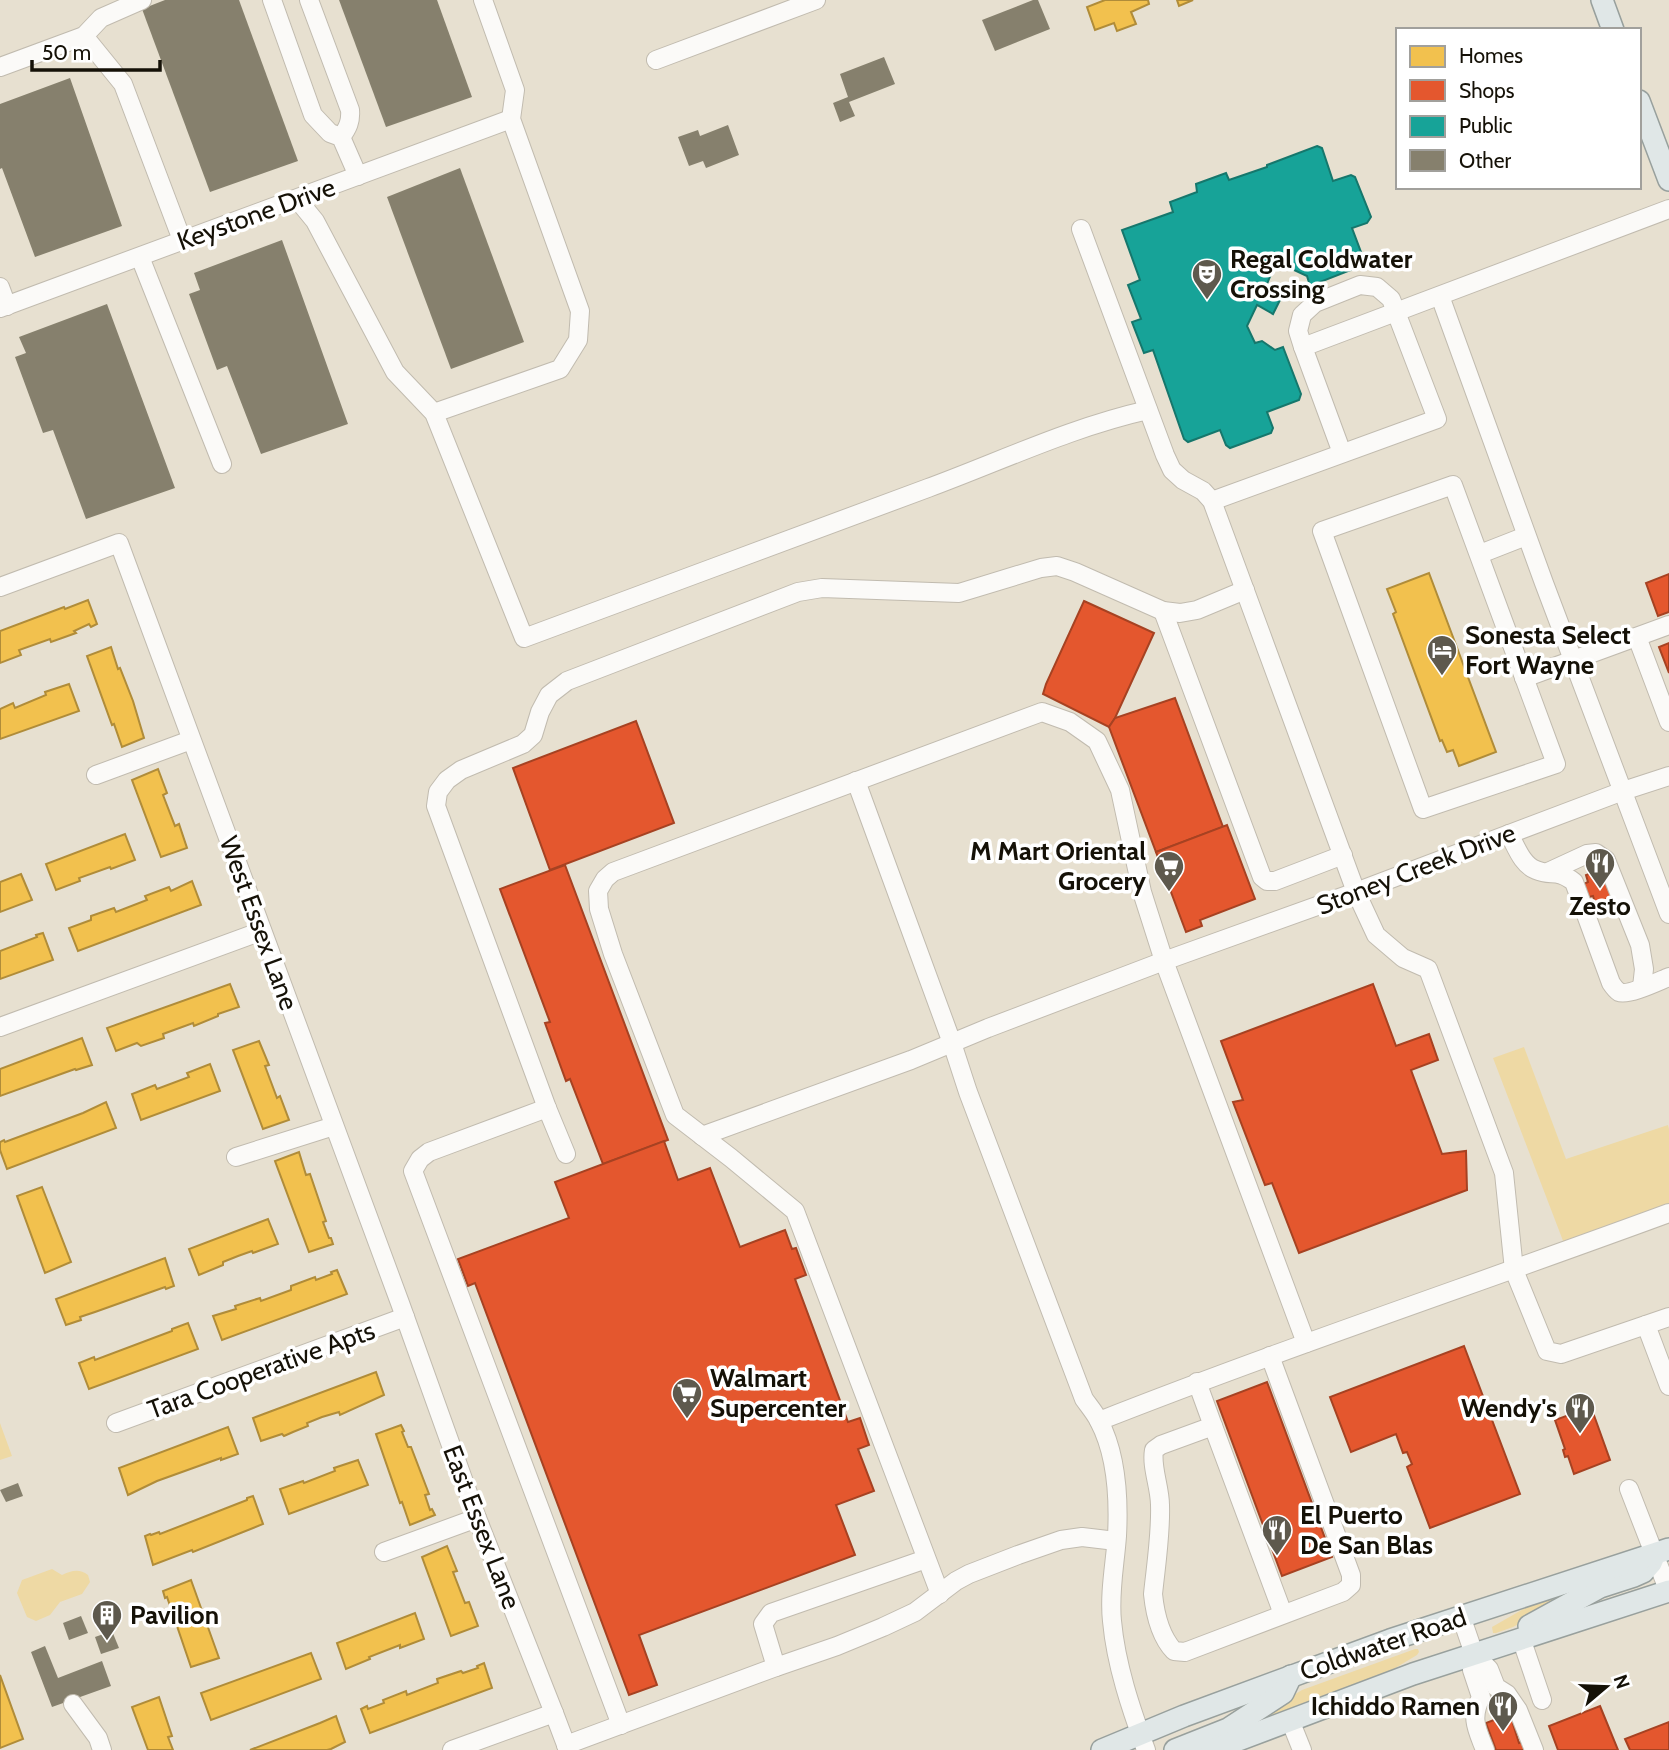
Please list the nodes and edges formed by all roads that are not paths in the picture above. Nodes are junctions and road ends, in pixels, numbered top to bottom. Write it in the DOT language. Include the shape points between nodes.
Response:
graph roads {
  1 [pos="142,0"];
  2 [pos="272,0"];
  3 [pos="309,0"];
  4 [pos="483,0"];
  5 [pos="816,0"];
  6 [pos="1602,0"];
  7 [pos="1612,28"];
  8 [pos="84,36"];
  9 [pos="656,60"];
  10 [pos="0,67"];
  11 [pos="1641,106"];
  12 [pos="512,120"];
  13 [pos="341,137"];
  14 [pos="358,176"];
  15 [pos="1669,180"];
  16 [pos="297,199"];
  17 [pos="1669,209"];
  18 [pos="1081,229"];
  19 [pos="183,240"];
  20 [pos="140,257"];
  21 [pos="0,287"];
  22 [pos="1440,296"];
  23 [pos="3,307"];
  24 [pos="1397,312"];
  25 [pos="1303,347"];
  26 [pos="1149,410"];
  27 [pos="433,413"];
  28 [pos="1342,453"];
  29 [pos="222,464"];
  30 [pos="1212,501"];
  31 [pos="1526,536"];
  32 [pos="1479,554"];
  33 [pos="0,587"];
  34 [pos="1245,590"];
  35 [pos="1163,611"];
  36 [pos="1669,625"];
  37 [pos="1637,637"];
  38 [pos="1573,661"];
  39 [pos="1524,678"];
  40 [pos="1669,722"];
  41 [pos="191,740"];
  42 [pos="96,775"];
  43 [pos="1669,776"];
  44 [pos="856,781"];
  45 [pos="1623,791"];
  46 [pos="1509,834"];
  47 [pos="1343,855"];
  48 [pos="1548,872"];
  49 [pos="1356,892"];
  50 [pos="1669,914"];
  51 [pos="262,931"];
  52 [pos="1164,961"];
  53 [pos="1669,977"];
  54 [pos="1642,987"];
  55 [pos="0,1027"];
  56 [pos="952,1043"];
  57 [pos="547,1108"];
  58 [pos="334,1126"];
  59 [pos="702,1136"];
  60 [pos="566,1154"];
  61 [pos="236,1157"];
  62 [pos="1669,1213"];
  63 [pos="1514,1270"];
  64 [pos="402,1310"];
  65 [pos="1669,1317"];
  66 [pos="1646,1325"];
  67 [pos="1306,1343"];
  68 [pos="1270,1356"];
  69 [pos="1197,1382"];
  70 [pos="1669,1386"];
  71 [pos="1099,1421"];
  72 [pos="116,1423"];
  73 [pos="1213,1426"];
  74 [pos="1629,1489"];
  75 [pos="477,1518"];
  76 [pos="1116,1541"];
  77 [pos="384,1552"];
  78 [pos="1662,1552"];
  79 [pos="926,1559"];
  80 [pos="1669,1591"];
  81 [pos="940,1594"];
  82 [pos="1283,1614"];
  83 [pos="1461,1616"];
  84 [pos="1521,1638"];
  85 [pos="1474,1654"];
  86 [pos="776,1667"];
  87 [pos="1290,1676"];
  88 [pos="1542,1700"];
  89 [pos="73,1704"];
  90 [pos="554,1713"];
  91 [pos="1290,1720"];
  92 [pos="621,1724"];
  93 [pos="100,1744"];
  94 [pos="1139,1745"];
  95 [pos="567,1748"];
  96 [pos="453,1750"];
  97 [pos="1102,1750"];
  98 [pos="1175,1750"];
  99 [pos="1212,1750"];
  100 [pos="1302,1750"];
  101 [pos="1485,1750"];
  102 [pos="1534,1750"];
  1 -- 8 [label="street" via="101,18"];
  2 -- 13 [label="street" via="313,115 330,133"];
  3 -- 13 [label="street" via="350,110 348,129"];
  4 -- 12 [label="street" via="515,90"];
  5 -- 9 [label="street"];
  6 -- 7 [label="main road"];
  8 -- 10 [label="street"];
  8 -- 19 [label="street" via="123,84"];
  11 -- 15 [label="main road"];
  12 -- 14 [label="street, Keystone Drive"];
  12 -- 27 [label="street" via="580,311 578,340 560,369"];
  13 -- 14 [label="street"];
  14 -- 16 [label="street, Keystone Drive"];
  16 -- 19 [label="street, Keystone Drive"];
  16 -- 27 [label="street" via="315,221 395,372"];
  17 -- 22 [label="street"];
  18 -- 26 [label="street"];
  19 -- 20 [label="street, Keystone Drive"];
  20 -- 23 [label="street, Keystone Drive"];
  20 -- 29 [label="street"];
  21 -- 23 [label="street"];
  22 -- 24 [label="street"];
  22 -- 31 [label="street"];
  24 -- 25 [label="street"];
  24 -- 25 [label="street" via="1377,287 1360,285 1315,303 1302,314 1298,331"];
  24 -- 28 [label="street" via="1437,419"];
  25 -- 28 [label="street"];
  26 -- 27 [label="street" via="1063,434 524,638"];
  26 -- 30 [label="street" via="1172,470"];
  28 -- 30 [label="street"];
  30 -- 34 [label="street"];
  31 -- 32 [label="street"];
  31 -- 38 [label="street"];
  32 -- 39 [label="street"];
  32 -- 39 [label="street" via="1453,485 1322,531 1423,809 1556,764"];
  33 -- 41 [label="street, West Essex Lane" via="119,543"];
  34 -- 35 [label="street" via="1197,610"];
  34 -- 47 [label="street"];
  35 -- 47 [label="street" via="1262,877 1275,881"];
  35 -- 57 [label="street" via="1057,566 959,593 822,587 798,592 567,681 549,695 533,735 447,780 438,792 436,806"];
  36 -- 37 [label="street"];
  37 -- 38 [label="street"];
  37 -- 40 [label="street"];
  38 -- 39 [label="street"];
  38 -- 45 [label="street"];
  41 -- 42 [label="street"];
  41 -- 51 [label="street, West Essex Lane"];
  43 -- 45 [label="street, Stoney Creek Drive"];
  44 -- 52 [label="street" via="1042,712 1070,722 1097,741 1120,790 1142,892"];
  44 -- 56 [label="street"];
  44 -- 59 [label="street" via="613,872 598,891 598,909 613,954 675,1115"];
  45 -- 46 [label="street, Stoney Creek Drive"];
  45 -- 50 [label="street"];
  46 -- 48 [label="street" via="1524,862"];
  46 -- 49 [label="street, Stoney Creek Drive"];
  47 -- 49 [label="street"];
  48 -- 54 [label="street" via="1574,882 1617,991"];
  48 -- 54 [label="street" via="1587,854 1596,853 1606,860 1640,946"];
  49 -- 52 [label="street, Stoney Creek Drive"];
  49 -- 63 [label="street" via="1376,935 1403,958 1428,970 1504,1173"];
  51 -- 55 [label="street"];
  51 -- 58 [label="street, West Essex Lane"];
  52 -- 56 [label="street, Stoney Creek Drive"];
  52 -- 67 [label="street"];
  53 -- 54 [label="street"];
  56 -- 59 [label="street, Stoney Creek Drive"];
  56 -- 71 [label="street" via="1084,1399"];
  57 -- 60 [label="street"];
  57 -- 92 [label="street" via="429,1152 413,1171"];
  58 -- 61 [label="street"];
  58 -- 64 [label="street, West Essex Lane"];
  59 -- 79 [label="street" via="795,1211"];
  62 -- 63 [label="street"];
  63 -- 66 [label="street" via="1547,1351 1561,1354"];
  63 -- 67 [label="street"];
  64 -- 72 [label="street, Tara Cooperative Apts"];
  64 -- 75 [label="street, East Essex Lane"];
  65 -- 66 [label="street"];
  66 -- 70 [label="street"];
  67 -- 68 [label="street"];
  68 -- 69 [label="street"];
  68 -- 82 [label="street" via="1351,1575 1351,1585 1343,1592"];
  69 -- 71 [label="street"];
  69 -- 73 [label="street"];
  71 -- 76 [label="street" via="1115,1473"];
  73 -- 82 [label="street"];
  73 -- 82 [label="street" via="1154,1450 1160,1508 1153,1594 1167,1643 1174,1651 1185,1652"];
  74 -- 78 [label="street" via="1643,1528"];
  75 -- 77 [label="street"];
  75 -- 90 [label="street, East Essex Lane"];
  76 -- 81 [label="street" via="1061,1540 969,1574"];
  76 -- 94 [label="street" via="1112,1620"];
  78 -- 80 [label="street"];
  78 -- 83 [label="main road, Coldwater Road"];
  78 -- 84 [label="main road" via="1643,1572 1600,1587 1530,1625"];
  79 -- 81 [label="street"];
  79 -- 86 [label="street" via="771,1613 763,1624"];
  80 -- 84 [label="main road, Coldwater Road"];
  81 -- 86 [label="street" via="883,1627"];
  83 -- 85 [label="street"];
  83 -- 87 [label="main road, Coldwater Road"];
  84 -- 85 [label="main road, Coldwater Road"];
  84 -- 88 [label="street"];
  85 -- 91 [label="main road, Coldwater Road"];
  85 -- 101 [label="street" via="1472,1670 1481,1698 1474,1717"];
  85 -- 102 [label="street" via="1518,1710"];
  86 -- 92 [label="street"];
  87 -- 94 [label="main road, Coldwater Road"];
  87 -- 98 [label="main road" via="1283,1693 1228,1729"];
  89 -- 93 [label="street"];
  90 -- 95 [label="street, East Essex Lane"];
  90 -- 96 [label="street"];
  91 -- 99 [label="main road, Coldwater Road"];
  91 -- 100 [label="street"];
  92 -- 95 [label="street"];
  94 -- 97 [label="main road, Coldwater Road"];
}
